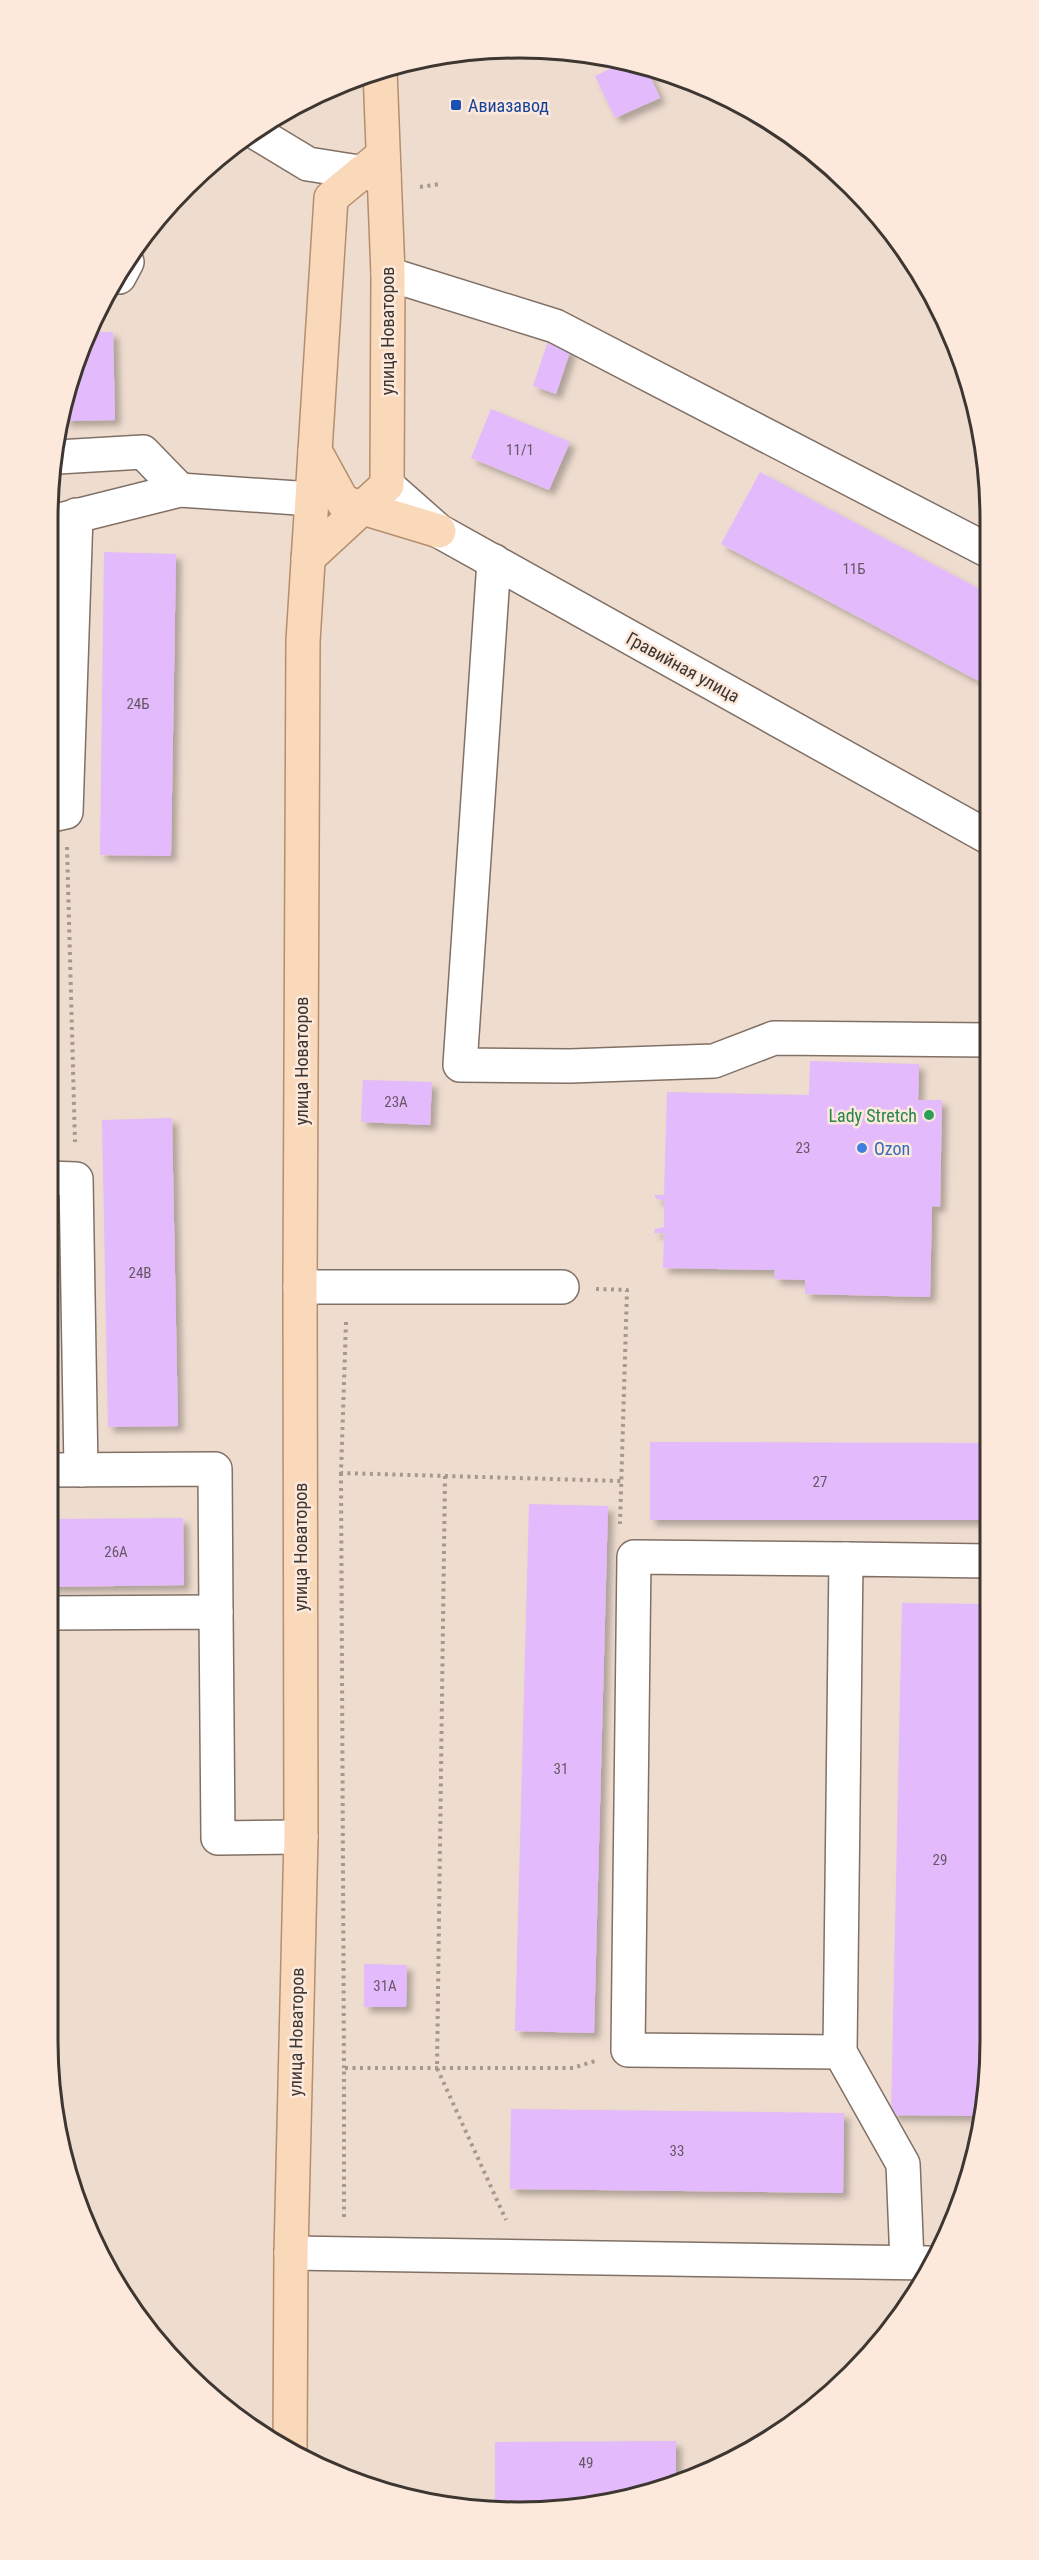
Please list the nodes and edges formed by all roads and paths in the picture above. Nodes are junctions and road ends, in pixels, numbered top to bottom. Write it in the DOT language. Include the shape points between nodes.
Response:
graph roads {
  1 [pos="380,80"];
  2 [pos="262,136"];
  3 [pos="378,165"];
  4 [pos="388,274"];
  5 [pos="315,452"];
  6 [pos="62,457"];
  7 [pos="387,485"];
  8 [pos="180,490"];
  9 [pos="312,499"];
  10 [pos="62,519"];
  11 [pos="439,531"];
  12 [pos="980,546"];
  13 [pos="308,558"];
  14 [pos="494,561"];
  15 [pos="58,755"];
  16 [pos="980,833"];
  17 [pos="58,887"];
  18 [pos="980,1040"];
  19 [pos="62,1179"];
  20 [pos="300,1287"];
  21 [pos="347,1287"];
  22 [pos="562,1287"];
  23 [pos="58,1470"];
  24 [pos="81,1470"];
  25 [pos="341,1473"];
  26 [pos="445,1476"];
  27 [pos="846,1559"];
  28 [pos="980,1561"];
  29 [pos="216,1612"];
  30 [pos="58,1613"];
  31 [pos="301,1837"];
  32 [pos="628,2050"];
  33 [pos="840,2052"];
  34 [pos="344,2068"];
  35 [pos="437,2068"];
  36 [pos="291,2253"];
  37 [pos="344,2254"];
  38 [pos="523,2256"];
  39 [pos="918,2262"];
  40 [pos="290,2441"];
  1 -- 3 [label="main road, улица Новаторов"];
  2 -- 3 [label="street" via="308,164"];
  3 -- 4 [label="main road, улица Новаторов"];
  3 -- 5 [label="main road, улица Новаторов" via="331,198"];
  4 -- 7 [label="main road, улица Новаторов"];
  4 -- 12 [label="street" via="555,326"];
  5 -- 9 [label="main road, улица Новаторов"];
  5 -- 11 [label="main road" via="343,502"];
  6 -- 8 [label="street" via="143,452"];
  7 -- 11 [label="street, Гравийная улица"];
  7 -- 13 [label="main road"];
  8 -- 9 [label="street"];
  8 -- 10 [label="street"];
  9 -- 13 [label="main road, улица Новаторов"];
  10 -- 15 [label="street"];
  11 -- 14 [label="street, Гравийная улица"];
  13 -- 20 [label="main road, улица Новаторов" via="303,641"];
  14 -- 16 [label="street, Гравийная улица"];
  14 -- 18 [label="street" via="460,1065 714,1061 774,1038"];
  17 -- 19 [label="path"];
  19 -- 24 [label="street"];
  20 -- 21 [label="street"];
  20 -- 31 [label="main road, улица Новаторов"];
  21 -- 22 [label="street"];
  21 -- 25 [label="path"];
  22 -- 26 [label="path" via="627,1290 621,1481"];
  23 -- 24 [label="street"];
  24 -- 29 [label="street" via="215,1469"];
  25 -- 26 [label="path"];
  25 -- 34 [label="path"];
  26 -- 35 [label="path"];
  27 -- 28 [label="street"];
  27 -- 32 [label="street" via="634,1557"];
  27 -- 33 [label="street"];
  29 -- 30 [label="street"];
  29 -- 31 [label="street" via="218,1838"];
  31 -- 36 [label="main road, улица Новаторов"];
  32 -- 33 [label="street"];
  32 -- 35 [label="path" via="573,2068"];
  33 -- 39 [label="street" via="903,2164"];
  34 -- 35 [label="path"];
  34 -- 37 [label="path"];
  35 -- 38 [label="path"];
  36 -- 37 [label="street"];
  36 -- 40 [label="main road, улица Новаторов"];
  37 -- 38 [label="street"];
  38 -- 39 [label="street"];
}
